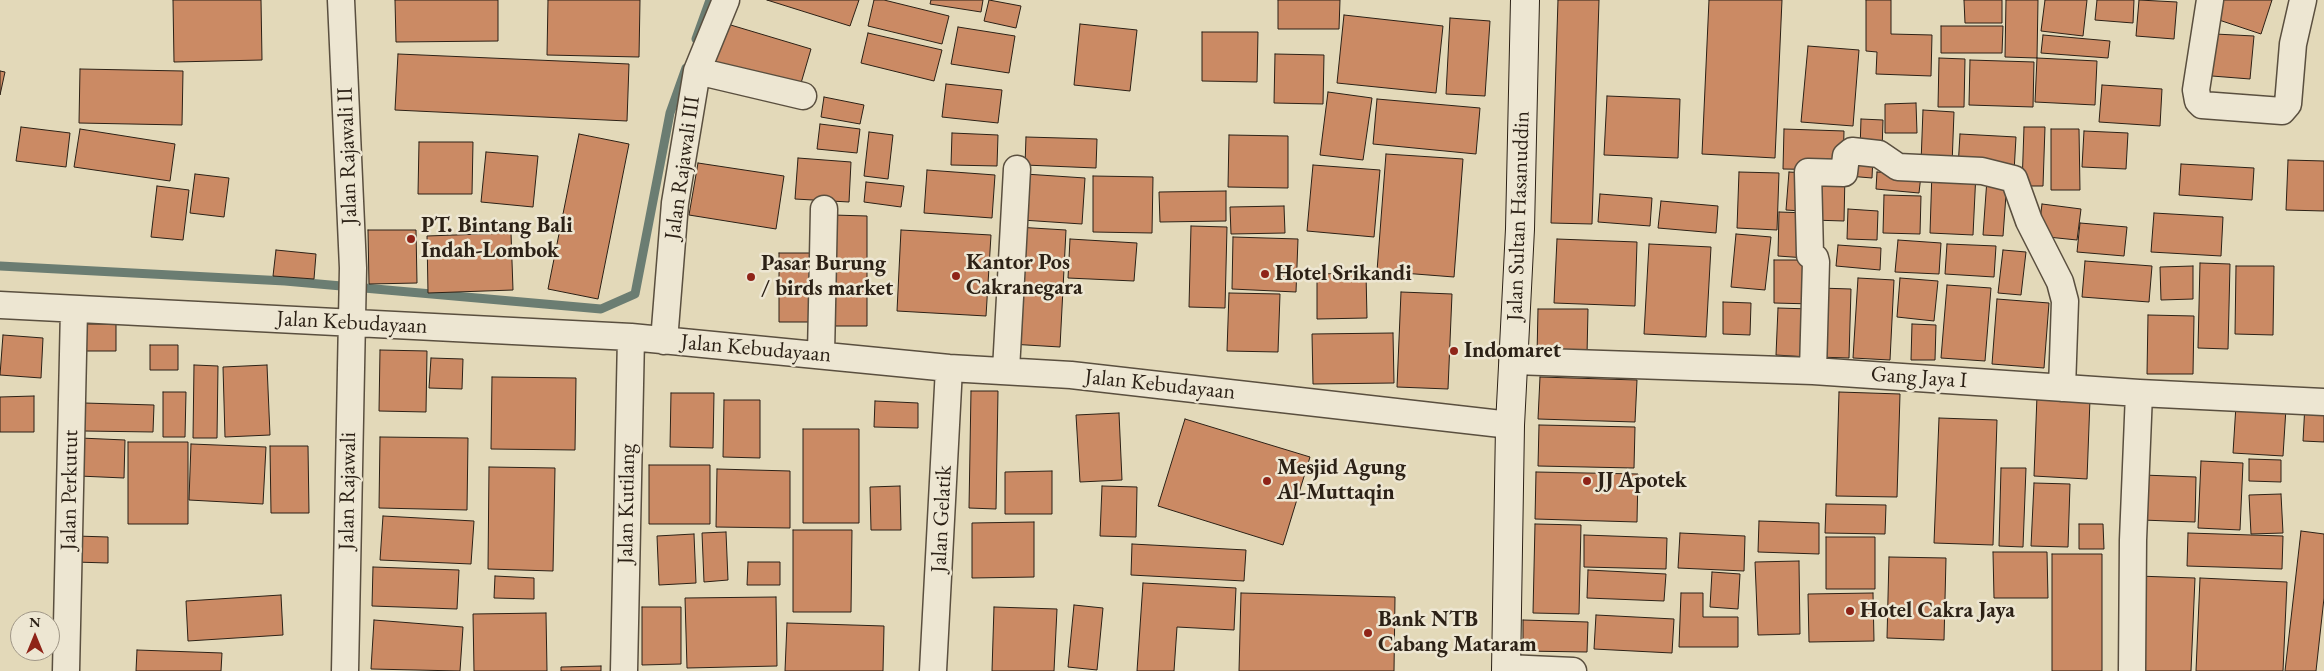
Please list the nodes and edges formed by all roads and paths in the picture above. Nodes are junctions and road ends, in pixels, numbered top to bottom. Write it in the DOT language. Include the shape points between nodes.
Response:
graph roads {
  1 [pos="342,0"];
  2 [pos="726,0"];
  3 [pos="1526,0"];
  4 [pos="2210,0"];
  5 [pos="2303,0"];
  6 [pos="697,70"];
  7 [pos="803,96"];
  8 [pos="1017,169"];
  9 [pos="824,209"];
  10 [pos="0,305"];
  11 [pos="74,309"];
  12 [pos="352,317"];
  13 [pos="631,337"];
  14 [pos="664,341"];
  15 [pos="821,354"];
  16 [pos="1513,361"];
  17 [pos="949,368"];
  18 [pos="1006,370"];
  19 [pos="1813,371"];
  20 [pos="2062,388"];
  21 [pos="2139,393"];
  22 [pos="2324,402"];
  23 [pos="1510,425"];
  24 [pos="1506,669"];
  25 [pos="66,671"];
  26 [pos="345,671"];
  27 [pos="624,671"];
  28 [pos="933,671"];
  29 [pos="1573,671"];
  30 [pos="2132,671"];
  1 -- 12 [label="street, Jalan Rajawali II" via="353,268"];
  2 -- 6 [label="street, Jalan Rajawali III"];
  3 -- 16 [label="main road, Jalan Sultan Hasanuddin"];
  4 -- 5 [label="street" via="2196,90 2198,101 2202,105 2282,111 2288,104 2293,44"];
  6 -- 7 [label="street"];
  6 -- 14 [label="street, Jalan Rajawali III" via="675,203"];
  8 -- 18 [label="street"];
  9 -- 15 [label="street"];
  10 -- 11 [label="street, Jalan Kebudayaan"];
  11 -- 12 [label="street, Jalan Kebudayaan"];
  11 -- 25 [label="street, Jalan Perkutut"];
  12 -- 13 [label="street, Jalan Kebudayaan"];
  12 -- 26 [label="street, Jalan Rajawali"];
  13 -- 14 [label="street, Jalan Kebudayaan"];
  13 -- 27 [label="street, Jalan Kutilang"];
  14 -- 15 [label="street, Jalan Kebudayaan"];
  15 -- 17 [label="street, Jalan Kebudayaan"];
  16 -- 19 [label="street, Gang Jaya I"];
  16 -- 23 [label="main road, Jalan Sultan Hasanuddin"];
  17 -- 18 [label="street, Jalan Kebudayaan"];
  17 -- 28 [label="street, Jalan Gelatik"];
  18 -- 23 [label="street, Jalan Kebudayaan"];
  19 -- 20 [label="street, Gang Jaya I"];
  19 -- 20 [label="street" via="1816,262 1810,255 1808,172 1844,173 1846,156 1852,151 1879,154 1898,167 1982,171 2014,178 2029,221 2060,282 2065,301"];
  20 -- 21 [label="street, Gang Jaya I"];
  21 -- 22 [label="street, Gang Jaya I"];
  21 -- 30 [label="street"];
  23 -- 24 [label="main road, Jalan Sultan Hasanuddin"];
  24 -- 29 [label="street"];
}
